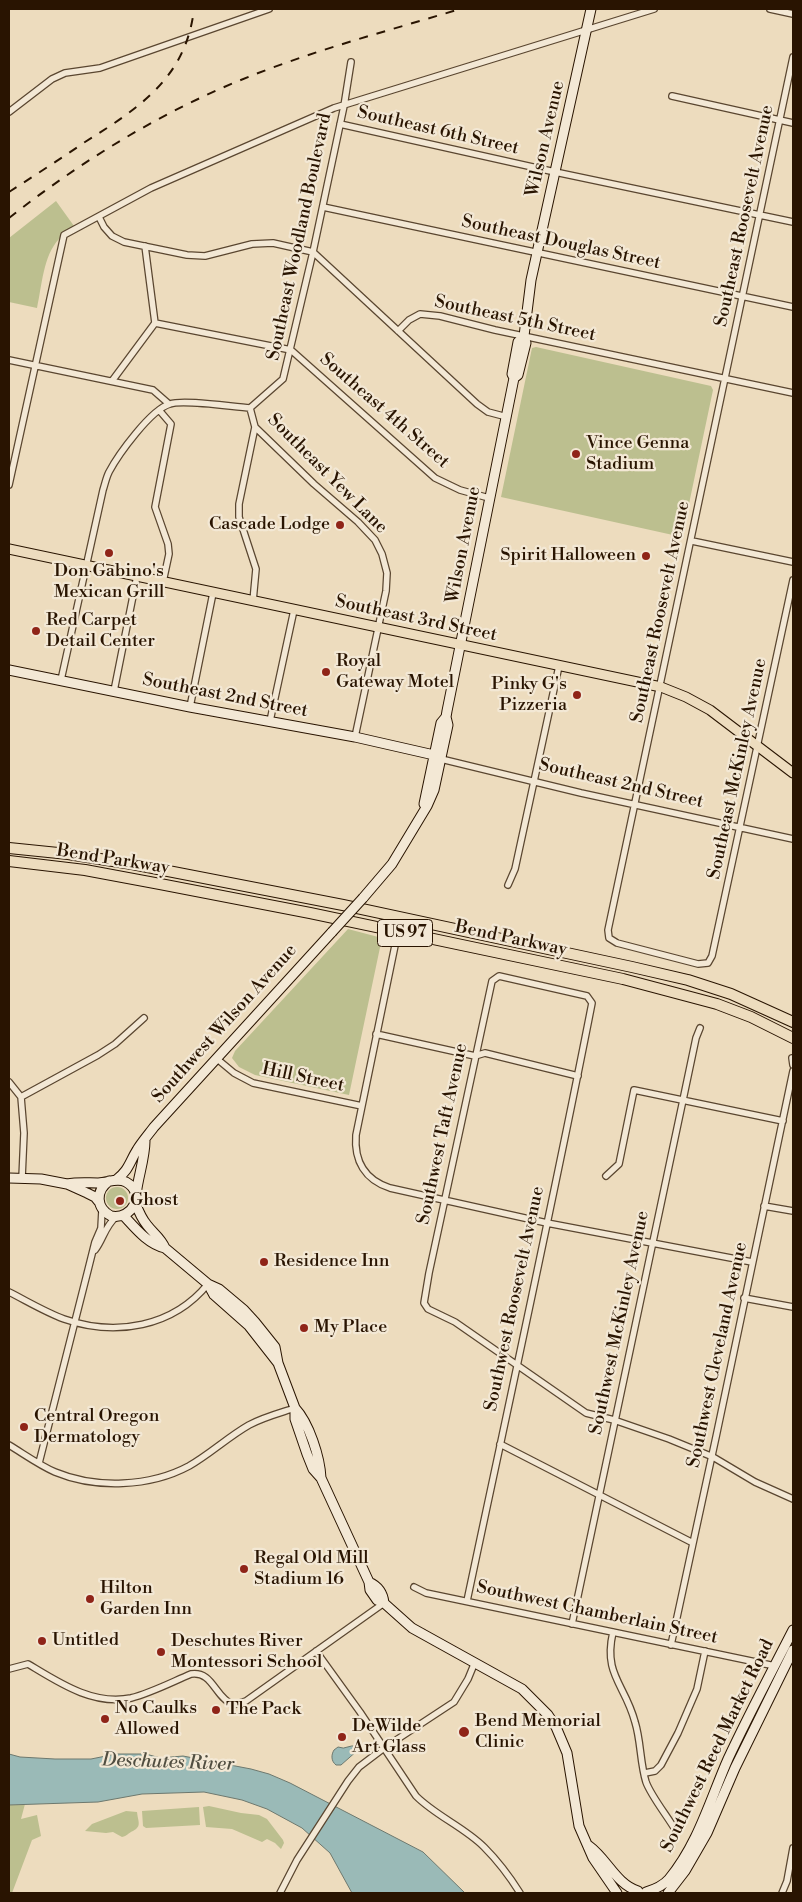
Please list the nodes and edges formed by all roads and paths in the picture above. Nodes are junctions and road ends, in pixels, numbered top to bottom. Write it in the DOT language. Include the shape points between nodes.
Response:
graph roads {
  1 [pos="269,9"];
  2 [pos="591,9"];
  3 [pos="654,9"];
  4 [pos="770,9"];
  5 [pos="793,14"];
  6 [pos="587,30"];
  7 [pos="793,57"];
  8 [pos="351,62"];
  9 [pos="672,96"];
  10 [pos="344,106"];
  11 [pos="9,112"];
  12 [pos="780,120"];
  13 [pos="793,123"];
  14 [pos="340,124"];
  15 [pos="555,172"];
  16 [pos="323,207"];
  17 [pos="760,215"];
  18 [pos="99,217"];
  19 [pos="793,222"];
  20 [pos="145,246"];
  21 [pos="313,252"];
  22 [pos="537,253"];
  23 [pos="742,296"];
  24 [pos="793,307"];
  25 [pos="155,323"];
  26 [pos="398,331"];
  27 [pos="524,336"];
  28 [pos="291,350"];
  29 [pos="9,360"];
  30 [pos="34,366"];
  31 [pos="726,378"];
  32 [pos="112,381"];
  33 [pos="793,393"];
  34 [pos="169,404"];
  35 [pos="250,408"];
  36 [pos="159,410"];
  37 [pos="507,418"];
  38 [pos="255,427"];
  39 [pos="12,451"];
  40 [pos="9,485"];
  41 [pos="489,498"];
  42 [pos="692,541"];
  43 [pos="9,549"];
  44 [pos="793,562"];
  45 [pos="86,566"];
  46 [pos="138,576"];
  47 [pos="793,580"];
  48 [pos="163,582"];
  49 [pos="213,592"];
  50 [pos="253,601"];
  51 [pos="294,610"];
  52 [pos="378,627"];
  53 [pos="462,645"];
  54 [pos="558,666"];
  55 [pos="9,670"];
  56 [pos="61,680"];
  57 [pos="660,687"];
  58 [pos="114,691"];
  59 [pos="190,707"];
  60 [pos="270,721"];
  61 [pos="355,737"];
  62 [pos="758,745"];
  63 [pos="438,757"];
  64 [pos="793,773"];
  65 [pos="534,781"];
  66 [pos="635,804"];
  67 [pos="422,814"];
  68 [pos="741,828"];
  69 [pos="793,839"];
  70 [pos="9,848"];
  71 [pos="9,861"];
  72 [pos="508,885"];
  73 [pos="398,931"];
  74 [pos="332,932"];
  75 [pos="708,963"];
  76 [pos="592,1003"];
  77 [pos="769,1009"];
  78 [pos="793,1017"];
  79 [pos="144,1018"];
  80 [pos="793,1022"];
  81 [pos="700,1028"];
  82 [pos="376,1034"];
  83 [pos="793,1038"];
  84 [pos="475,1056"];
  85 [pos="216,1058"];
  86 [pos="793,1071"];
  87 [pos="578,1076"];
  88 [pos="9,1082"];
  89 [pos="21,1098"];
  90 [pos="683,1100"];
  91 [pos="362,1106"];
  92 [pos="783,1121"];
  93 [pos="145,1141"];
  94 [pos="606,1176"];
  95 [pos="9,1178"];
  96 [pos="22,1178"];
  97 [pos="113,1180"];
  98 [pos="66,1184"];
  99 [pos="135,1199"];
  100 [pos="445,1199"];
  101 [pos="101,1206"];
  102 [pos="764,1206"];
  103 [pos="793,1211"];
  104 [pos="120,1216"];
  105 [pos="547,1222"];
  106 [pos="652,1243"];
  107 [pos="165,1248"];
  108 [pos="95,1250"];
  109 [pos="752,1262"];
  110 [pos="208,1284"];
  111 [pos="9,1292"];
  112 [pos="744,1298"];
  113 [pos="793,1307"];
  114 [pos="74,1322"];
  115 [pos="517,1366"];
  116 [pos="295,1408"];
  117 [pos="614,1420"];
  118 [pos="500,1444"];
  119 [pos="9,1445"];
  120 [pos="713,1457"];
  121 [pos="39,1463"];
  122 [pos="599,1495"];
  123 [pos="793,1498"];
  124 [pos="693,1543"];
  125 [pos="414,1587"];
  126 [pos="467,1601"];
  127 [pos="384,1603"];
  128 [pos="572,1624"];
  129 [pos="793,1630"];
  130 [pos="613,1632"];
  131 [pos="671,1644"];
  132 [pos="793,1650"];
  133 [pos="316,1651"];
  134 [pos="705,1651"];
  135 [pos="475,1662"];
  136 [pos="784,1668"];
  137 [pos="9,1669"];
  138 [pos="384,1748"];
  139 [pos="645,1773"];
  140 [pos="676,1832"];
  141 [pos="589,1846"];
  142 [pos="793,1848"];
  143 [pos="281,1891"];
  144 [pos="642,1892"];
  145 [pos="520,1893"];
  146 [pos="616,1893"];
  147 [pos="668,1893"];
  148 [pos="782,1893"];
  1 -- 11 [label="street" via="100,68 64,73"];
  2 -- 6 [label="street, Wilson Avenue"];
  3 -- 6 [label="street"];
  4 -- 5 [label="street"];
  6 -- 10 [label="street"];
  6 -- 15 [label="street, Wilson Avenue"];
  7 -- 12 [label="street, Southeast Roosevelt Avenue"];
  8 -- 10 [label="street, Southeast Woodland Boulevard"];
  9 -- 12 [label="street"];
  10 -- 14 [label="street, Southeast Woodland Boulevard"];
  10 -- 18 [label="street" via="151,188"];
  12 -- 13 [label="street"];
  12 -- 17 [label="street, Southeast Roosevelt Avenue"];
  14 -- 15 [label="street, Southeast 6th Street"];
  14 -- 16 [label="street, Southeast Woodland Boulevard"];
  15 -- 17 [label="street, Southeast 6th Street"];
  15 -- 22 [label="street, Wilson Avenue"];
  16 -- 21 [label="street, Southeast Woodland Boulevard"];
  16 -- 22 [label="street, Southeast Douglas Street"];
  17 -- 19 [label="street, Southeast 6th Street"];
  17 -- 23 [label="street, Southeast Roosevelt Avenue"];
  18 -- 20 [label="street" via="112,236"];
  18 -- 30 [label="street" via="64,235"];
  20 -- 21 [label="street" via="206,256 252,244 273,244"];
  20 -- 25 [label="street"];
  21 -- 26 [label="street"];
  21 -- 28 [label="street, Southeast Woodland Boulevard"];
  22 -- 23 [label="street, Southeast Douglas Street"];
  22 -- 27 [label="street, Wilson Avenue"];
  23 -- 24 [label="street, Southeast Douglas Street"];
  23 -- 31 [label="street, Southeast Roosevelt Avenue"];
  25 -- 28 [label="street"];
  25 -- 32 [label="street"];
  26 -- 27 [label="street, Southeast 5th Street" via="420,314"];
  26 -- 37 [label="street" via="477,404 488,412"];
  27 -- 31 [label="street, Southeast 5th Street"];
  27 -- 37 [label="street, Wilson Avenue" via="518,342"];
  28 -- 35 [label="street, Southeast Woodland Boulevard" via="283,379"];
  28 -- 41 [label="street, Southeast 4th Street" via="435,478 460,490"];
  29 -- 30 [label="street"];
  30 -- 32 [label="street"];
  30 -- 39 [label="street"];
  31 -- 33 [label="street, Southeast 5th Street"];
  31 -- 42 [label="street, Southeast Roosevelt Avenue"];
  32 -- 34 [label="street" via="153,390"];
  34 -- 35 [label="street"];
  34 -- 36 [label="street"];
  35 -- 38 [label="street, Southeast Yew Lane"];
  36 -- 45 [label="street" via="128,444 108,474"];
  36 -- 48 [label="street" via="171,424 155,507 168,544"];
  37 -- 41 [label="street, Wilson Avenue"];
  38 -- 50 [label="street" via="239,510 256,569"];
  38 -- 52 [label="street, Southeast Yew Lane" via="375,540 386,573 386,591"];
  39 -- 40 [label="street"];
  41 -- 53 [label="street, Wilson Avenue"];
  42 -- 44 [label="street"];
  42 -- 57 [label="street, Southeast Roosevelt Avenue"];
  43 -- 45 [label="main road, Southeast 3rd Street"];
  45 -- 46 [label="main road, Southeast 3rd Street"];
  45 -- 56 [label="street"];
  46 -- 48 [label="main road, Southeast 3rd Street"];
  46 -- 58 [label="street"];
  47 -- 62 [label="street, Southeast McKinley Avenue"];
  48 -- 49 [label="main road, Southeast 3rd Street"];
  49 -- 50 [label="main road, Southeast 3rd Street"];
  49 -- 59 [label="street"];
  50 -- 51 [label="main road, Southeast 3rd Street"];
  51 -- 52 [label="main road, Southeast 3rd Street"];
  51 -- 60 [label="street"];
  52 -- 53 [label="main road, Southeast 3rd Street"];
  52 -- 61 [label="street, Southeast Yew Lane"];
  53 -- 54 [label="main road, Southeast 3rd Street"];
  53 -- 63 [label="street, Wilson Avenue" via="446,717 441,723"];
  54 -- 57 [label="main road, Southeast 3rd Street"];
  54 -- 65 [label="street"];
  55 -- 56 [label="street, Southeast 2nd Street"];
  56 -- 58 [label="street, Southeast 2nd Street"];
  57 -- 62 [label="main road, Southeast 3rd Street" via="710,710"];
  57 -- 66 [label="street, Southeast Roosevelt Avenue"];
  58 -- 59 [label="street, Southeast 2nd Street"];
  59 -- 60 [label="street, Southeast 2nd Street"];
  60 -- 61 [label="street, Southeast 2nd Street"];
  61 -- 63 [label="street, Southeast 2nd Street"];
  62 -- 64 [label="main road, Southeast 3rd Street"];
  62 -- 68 [label="street, Southeast McKinley Avenue"];
  63 -- 65 [label="street, Southeast 2nd Street"];
  63 -- 67 [label="street, Wilson Avenue"];
  63 -- 67 [label="street, Wilson Avenue" via="427,806"];
  65 -- 66 [label="street, Southeast 2nd Street"];
  65 -- 72 [label="street" via="515,869"];
  66 -- 68 [label="street, Southeast 2nd Street"];
  66 -- 75 [label="street, Southeast Roosevelt Avenue" via="608,930 610,938 617,943 698,964"];
  67 -- 74 [label="street, Wilson Avenue, bridge" via="392,864"];
  68 -- 69 [label="street, Southeast 2nd Street"];
  68 -- 75 [label="street, Southeast McKinley Avenue"];
  70 -- 77 [label="highway, Bend Parkway / US 97" via="132,864 419,921 688,980"];
  71 -- 73 [label="highway, Bend Parkway / US 97" via="123,876"];
  73 -- 82 [label="street"];
  73 -- 83 [label="highway, Bend Parkway / US 97" via="673,991 751,1017"];
  74 -- 85 [label="street, Southwest Wilson Avenue"];
  76 -- 84 [label="street, Southwest Taft Avenue" via="588,996 499,976 492,981"];
  76 -- 87 [label="street, Southwest Roosevelt Avenue"];
  77 -- 78 [label="highway"];
  77 -- 80 [label="highway, Bend Parkway / US 97"];
  79 -- 89 [label="street" via="115,1044"];
  81 -- 90 [label="street, Southwest McKinley Avenue"];
  82 -- 84 [label="street"];
  82 -- 91 [label="street"];
  84 -- 87 [label="street" via="485,1053"];
  84 -- 100 [label="street, Southwest Taft Avenue"];
  85 -- 91 [label="street, Hill Street" via="252,1083"];
  85 -- 93 [label="street, Southwest Wilson Avenue"];
  86 -- 92 [label="street, Southwest Cleveland Avenue"];
  87 -- 105 [label="street, Southwest Roosevelt Avenue"];
  88 -- 89 [label="street"];
  89 -- 96 [label="street" via="24,1133"];
  90 -- 92 [label="street"];
  90 -- 94 [label="street" via="634,1090 619,1164"];
  90 -- 106 [label="street, Southwest McKinley Avenue"];
  91 -- 100 [label="street" via="356,1149 366,1174 386,1187"];
  92 -- 102 [label="street, Southwest Cleveland Avenue"];
  93 -- 97 [label="street, Southwest Wilson Avenue" via="137,1149 125,1173"];
  93 -- 99 [label="street, Southwest Wilson Avenue"];
  95 -- 96 [label="street"];
  96 -- 98 [label="street"];
  97 -- 98 [label="street"];
  97 -- 99 [label="street" via="122,1180 131,1186"];
  97 -- 101 [label="street" via="100,1190"];
  98 -- 101 [label="street" via="95,1198"];
  99 -- 104 [label="street" via="129,1213"];
  99 -- 107 [label="street" via="141,1216"];
  100 -- 105 [label="street"];
  100 -- 115 [label="street, Southwest Taft Avenue" via="424,1303 428,1309 455,1322"];
  101 -- 104 [label="street" via="111,1216"];
  101 -- 108 [label="street" via="101,1228"];
  102 -- 103 [label="street"];
  102 -- 109 [label="street, Southwest Cleveland Avenue"];
  104 -- 107 [label="street" via="156,1246"];
  104 -- 108 [label="street" via="106,1228"];
  105 -- 106 [label="street"];
  105 -- 115 [label="street, Southwest Roosevelt Avenue"];
  106 -- 109 [label="street"];
  106 -- 117 [label="street, Southwest McKinley Avenue"];
  107 -- 110 [label="street"];
  108 -- 114 [label="street"];
  109 -- 112 [label="street, Southwest Cleveland Avenue"];
  110 -- 114 [label="street" via="197,1297 163,1319 124,1328"];
  110 -- 116 [label="street" via="231,1298 274,1347"];
  111 -- 114 [label="street"];
  112 -- 113 [label="street"];
  112 -- 120 [label="street, Southwest Cleveland Avenue"];
  114 -- 121 [label="street"];
  115 -- 117 [label="street" via="586,1413"];
  115 -- 118 [label="street, Southwest Roosevelt Avenue"];
  116 -- 121 [label="street" via="247,1426 176,1472 147,1480 112,1483 81,1479"];
  116 -- 127 [label="street" via="303,1417 321,1478 369,1582 380,1591"];
  117 -- 120 [label="street"];
  117 -- 122 [label="street, Southwest McKinley Avenue"];
  118 -- 122 [label="street"];
  118 -- 126 [label="street, Southwest Roosevelt Avenue"];
  119 -- 121 [label="street"];
  120 -- 123 [label="street" via="755,1482"];
  120 -- 124 [label="street, Southwest Cleveland Avenue"];
  122 -- 124 [label="street"];
  122 -- 128 [label="street, Southwest McKinley Avenue"];
  124 -- 131 [label="street, Southwest Cleveland Avenue"];
  125 -- 126 [label="street, Southwest Chamberlain Street" via="426,1593"];
  126 -- 128 [label="street, Southwest Chamberlain Street"];
  127 -- 133 [label="street"];
  127 -- 135 [label="street" via="412,1628"];
  128 -- 130 [label="street, Southwest Chamberlain Street"];
  129 -- 136 [label="street, Southwest Reed Market Road"];
  130 -- 131 [label="street, Southwest Chamberlain Street"];
  130 -- 139 [label="street" via="609,1652 611,1665 636,1724"];
  131 -- 134 [label="street, Southwest Chamberlain Street"];
  132 -- 136 [label="street, Southwest Reed Market Road"];
  133 -- 137 [label="street" via="246,1701 233,1705 226,1702 205,1675 199,1673 142,1695 118,1700 80,1692 58,1683 28,1664"];
  133 -- 138 [label="street"];
  134 -- 136 [label="street, Southwest Chamberlain Street"];
  134 -- 139 [label="street" via="697,1689 678,1733 661,1766"];
  135 -- 138 [label="street" via="454,1702"];
  135 -- 141 [label="street" via="522,1689 537,1702 556,1727 567,1753 576,1813"];
  136 -- 144 [label="street, Southwest Reed Market Road" via="728,1759 685,1856 661,1887"];
  136 -- 147 [label="street, Southwest Reed Market Road" via="707,1833"];
  138 -- 143 [label="street" via="359,1767 345,1785"];
  138 -- 145 [label="street" via="427,1808 483,1846"];
  139 -- 140 [label="street" via="646,1783"];
  141 -- 144 [label="street" via="600,1854 624,1885"];
  141 -- 146 [label="street" via="593,1858"];
  142 -- 148 [label="street"];
}
